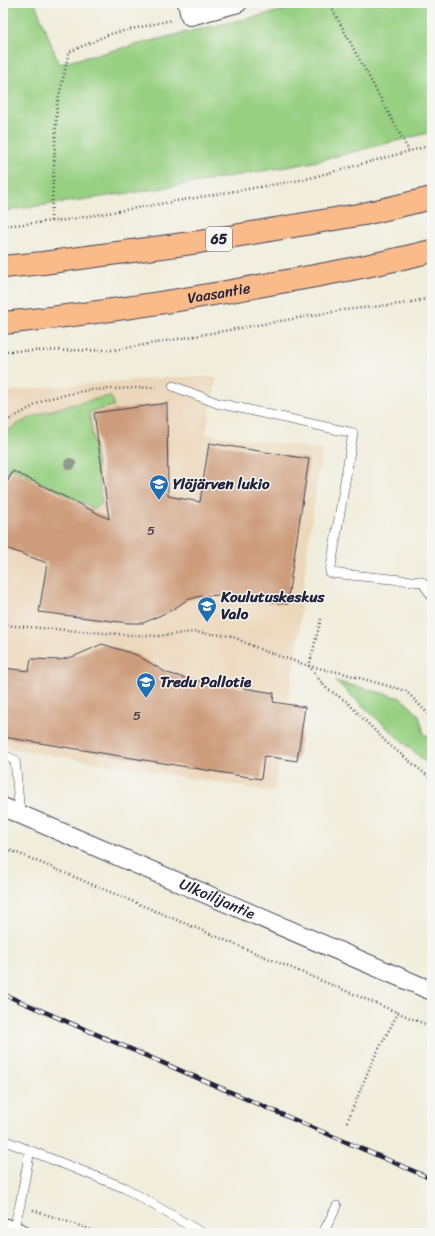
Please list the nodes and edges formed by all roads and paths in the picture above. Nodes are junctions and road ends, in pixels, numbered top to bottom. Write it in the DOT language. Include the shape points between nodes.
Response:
graph roads {
  1 [pos="238,3"];
  2 [pos="330,3"];
  3 [pos="188,9"];
  4 [pos="432,145"];
  5 [pos="409,151"];
  6 [pos="432,198"];
  7 [pos="51,221"];
  8 [pos="3,226"];
  9 [pos="432,251"];
  10 [pos="3,267"];
  11 [pos="432,298"];
  12 [pos="3,323"];
  13 [pos="3,351"];
  14 [pos="173,386"];
  15 [pos="3,424"];
  16 [pos="432,596"];
  17 [pos="321,619"];
  18 [pos="3,625"];
  19 [pos="309,666"];
  20 [pos="432,718"];
  21 [pos="3,755"];
  22 [pos="432,778"];
  23 [pos="3,807"];
  24 [pos="20,814"];
  25 [pos="3,846"];
  26 [pos="432,991"];
  27 [pos="398,1013"];
  28 [pos="432,1027"];
  29 [pos="347,1122"];
  30 [pos="3,1140"];
  31 [pos="30,1150"];
  32 [pos="20,1205"];
  33 [pos="337,1206"];
  34 [pos="12,1230"];
  35 [pos="101,1233"];
  36 [pos="202,1233"];
  37 [pos="323,1233"];
  1 -- 3 [label="street"];
  2 -- 5 [label="path"];
  3 -- 7 [label="path" via="110,34 69,52 57,105"];
  4 -- 5 [label="path"];
  5 -- 7 [label="path" via="306,179"];
  6 -- 10 [label="highway, 65" via="364,214 199,242"];
  7 -- 8 [label="path"];
  9 -- 12 [label="highway, Vaasantie" via="378,264 211,295"];
  11 -- 13 [label="path" via="343,310 115,350"];
  14 -- 15 [label="path" via="88,390 46,399"];
  14 -- 16 [label="lane" via="217,403 353,433 330,573 422,582"];
  17 -- 19 [label="path"];
  18 -- 19 [label="path" via="137,635 159,636 193,632 231,636 264,651"];
  19 -- 20 [label="path" via="406,691"];
  19 -- 22 [label="path" via="325,687 347,702 386,742"];
  21 -- 24 [label="lane" via="15,760"];
  23 -- 24 [label="street, Ulkoilijantie"];
  24 -- 26 [label="street, Ulkoilijantie"];
  25 -- 27 [label="path"];
  27 -- 28 [label="path"];
  27 -- 29 [label="path" via="372,1062"];
  30 -- 31 [label="lane"];
  31 -- 32 [label="lane"];
  31 -- 36 [label="lane" via="125,1188"];
  32 -- 34 [label="lane"];
  32 -- 35 [label="path"];
  33 -- 37 [label="lane"];
}
